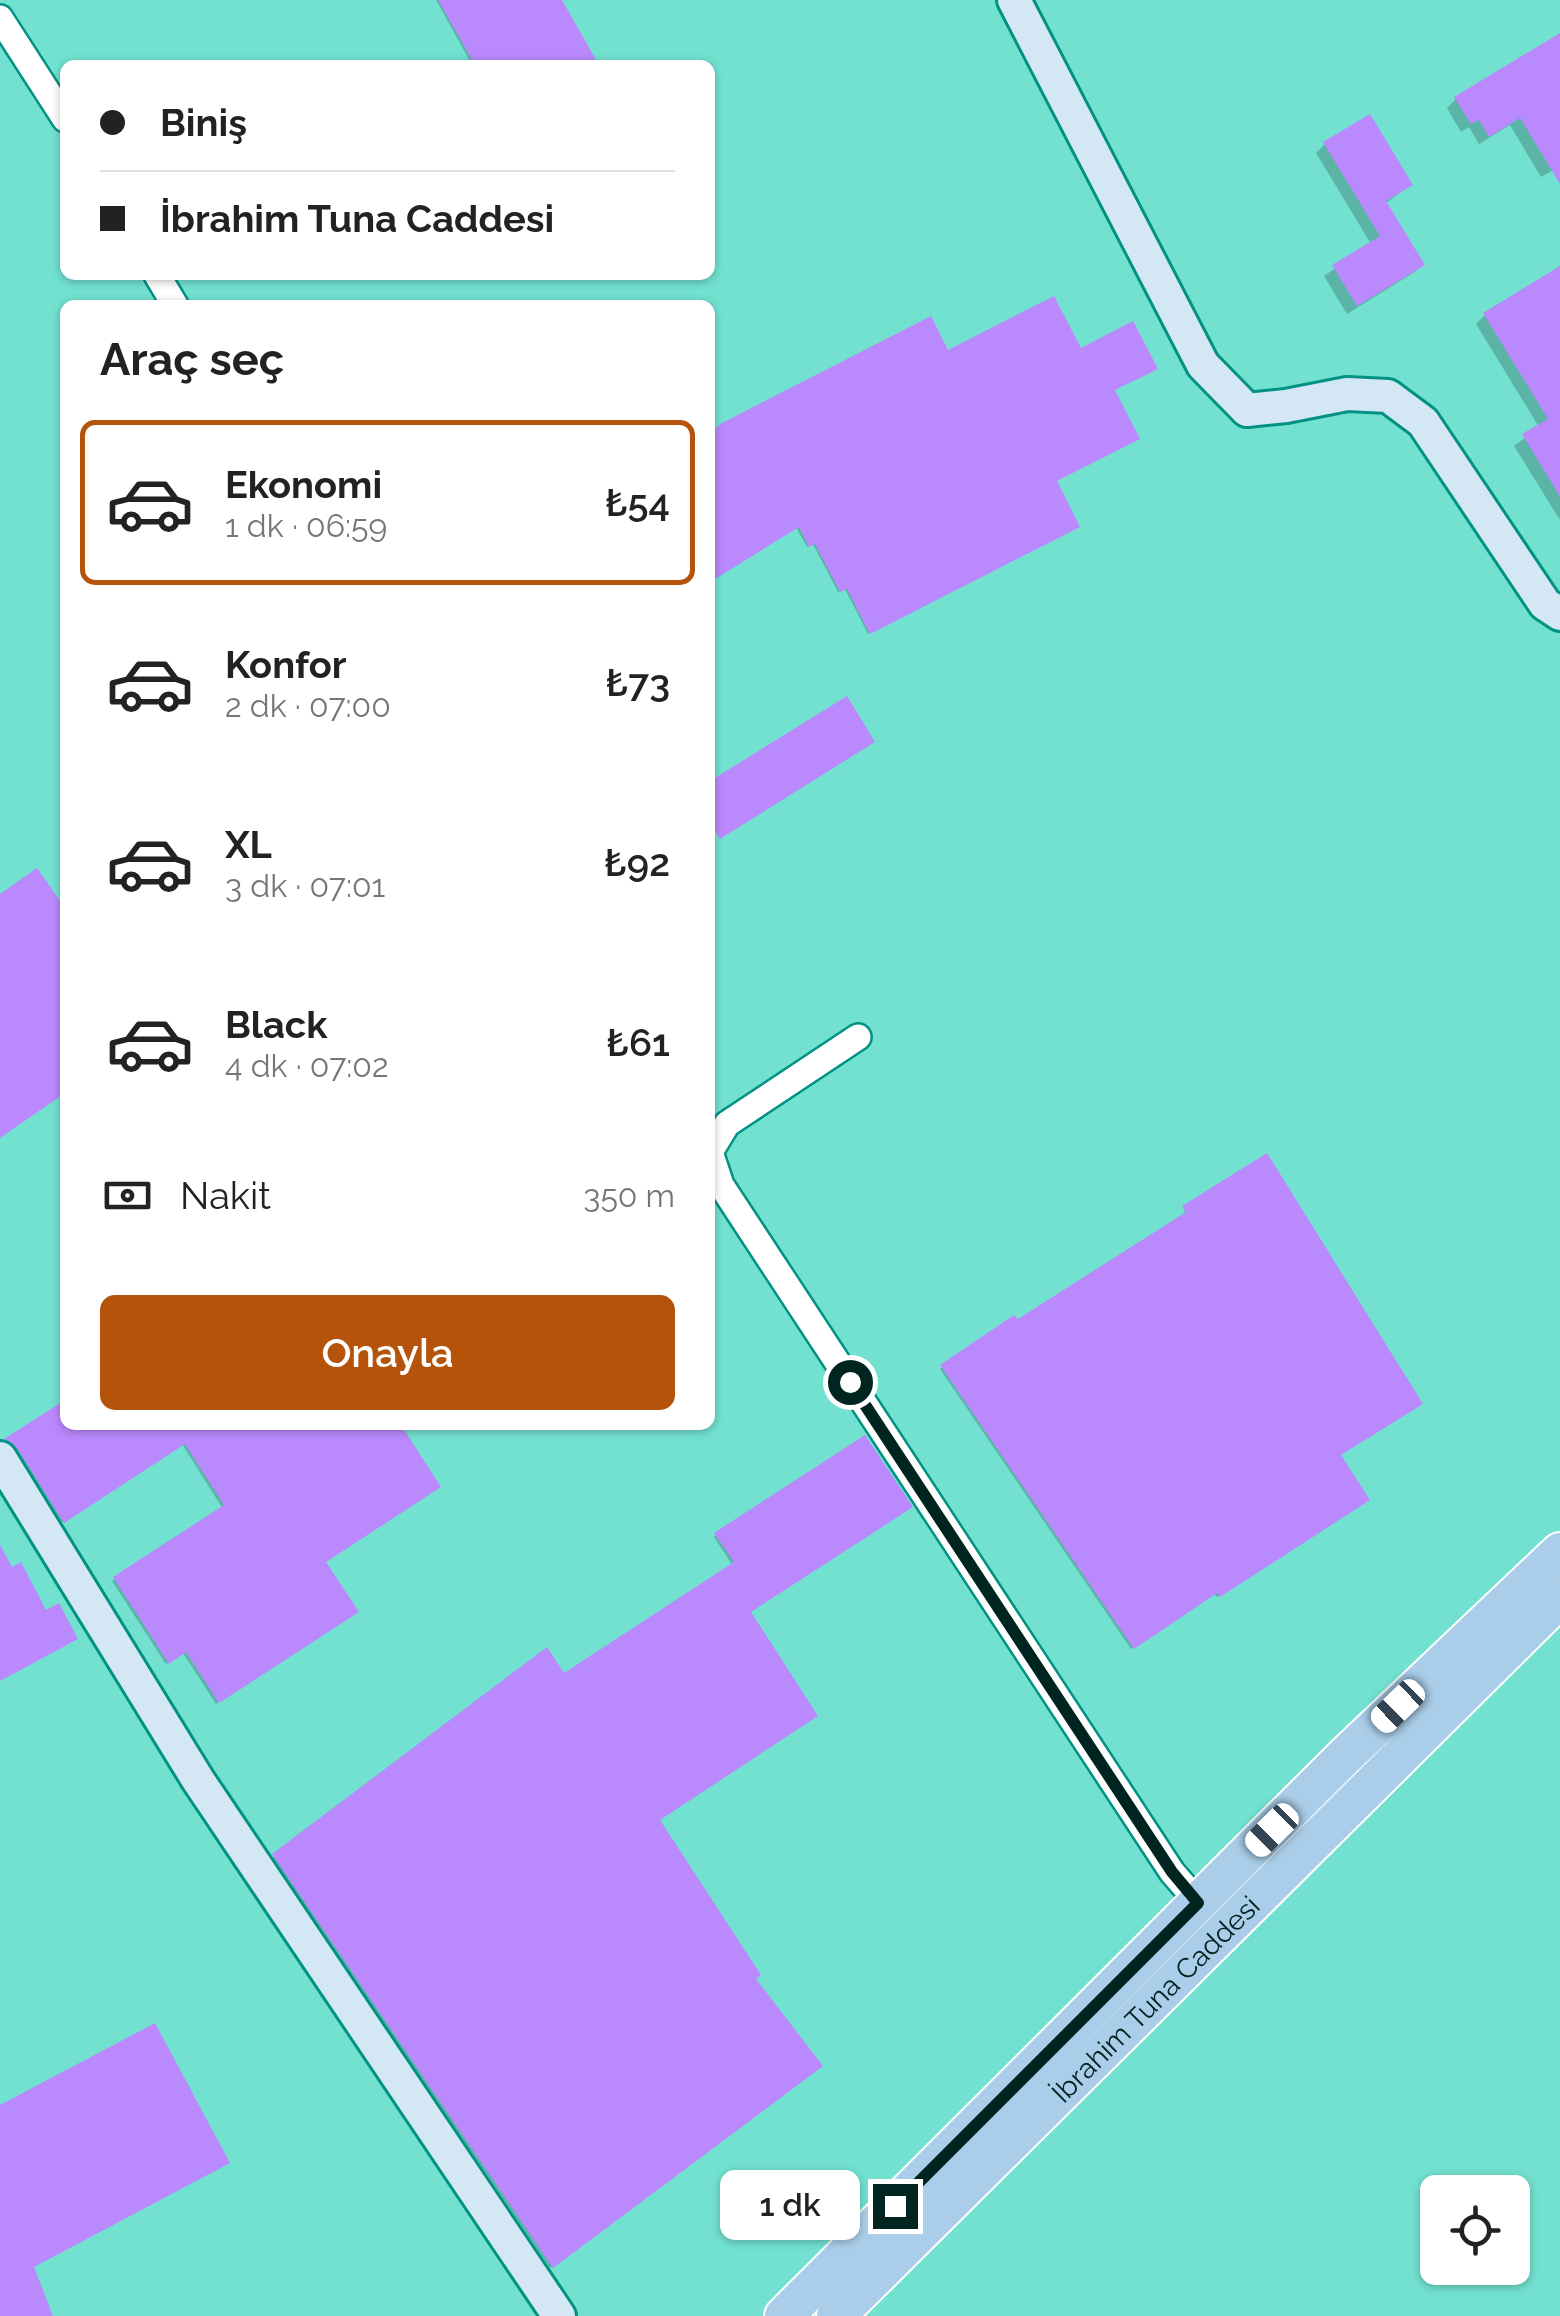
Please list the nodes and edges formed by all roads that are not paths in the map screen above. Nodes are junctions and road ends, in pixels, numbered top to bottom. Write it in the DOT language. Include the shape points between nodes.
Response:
graph roads {
  1 [pos="1014,0"];
  2 [pos="0,18"];
  3 [pos="60,111"];
  4 [pos="1560,614"];
  5 [pos="858,1037"];
  6 [pos="715,1144"];
  7 [pos="715,1167"];
  8 [pos="0,1458"];
  9 [pos="1560,1552"];
  10 [pos="1560,1598"];
  11 [pos="1198,1903"];
  12 [pos="559,2316"];
  13 [pos="784,2316"];
  14 [pos="836,2316"];
  1 -- 4 [label="street" via="1204,365 1247,410 1347,394 1388,396 1423,422 1545,604"];
  2 -- 3 [label="street"];
  5 -- 6 [label="street" via="727,1124"];
  7 -- 11 [label="street"];
  8 -- 12 [label="street" via="198,1780"];
  9 -- 11 [label="main road, İbrahim Tuna Caddesi"];
  10 -- 14 [label="main road, İbrahim Tuna Caddesi"];
  11 -- 13 [label="main road, İbrahim Tuna Caddesi"];
}
